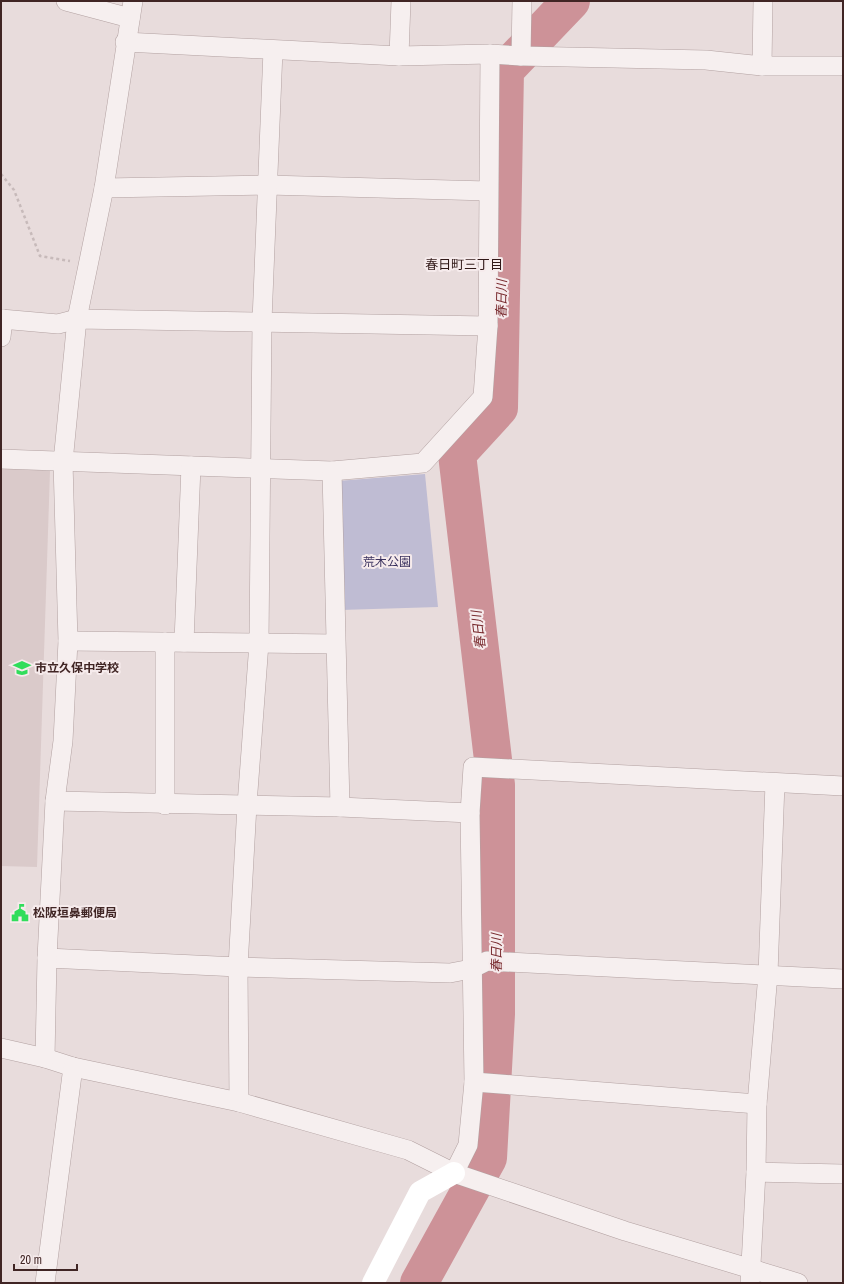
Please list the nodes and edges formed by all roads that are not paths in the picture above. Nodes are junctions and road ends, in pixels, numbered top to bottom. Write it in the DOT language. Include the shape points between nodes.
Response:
graph roads {
  1 [pos="66,1"];
  2 [pos="401,1"];
  3 [pos="522,1"];
  4 [pos="763,1"];
  5 [pos="131,9"];
  6 [pos="125,42"];
  7 [pos="273,50"];
  8 [pos="490,54"];
  9 [pos="399,56"];
  10 [pos="521,56"];
  11 [pos="762,66"];
  12 [pos="843,66"];
  13 [pos="268,185"];
  14 [pos="104,188"];
  15 [pos="488,191"];
  16 [pos="2,319"];
  17 [pos="77,319"];
  18 [pos="262,321"];
  19 [pos="488,326"];
  20 [pos="1,337"];
  21 [pos="1,459"];
  22 [pos="63,462"];
  23 [pos="191,466"];
  24 [pos="261,469"];
  25 [pos="332,471"];
  26 [pos="68,641"];
  27 [pos="165,642"];
  28 [pos="184,642"];
  29 [pos="259,643"];
  30 [pos="335,644"];
  31 [pos="775,783"];
  32 [pos="843,786"];
  33 [pos="55,801"];
  34 [pos="164,805"];
  35 [pos="247,805"];
  36 [pos="340,807"];
  37 [pos="470,813"];
  38 [pos="47,958"];
  39 [pos="238,967"];
  40 [pos="471,969"];
  41 [pos="768,974"];
  42 [pos="843,979"];
  43 [pos="1,1048"];
  44 [pos="45,1058"];
  45 [pos="73,1067"];
  46 [pos="474,1082"];
  47 [pos="239,1102"];
  48 [pos="757,1104"];
  49 [pos="756,1172"];
  50 [pos="454,1173"];
  51 [pos="843,1174"];
  52 [pos="750,1277"];
  53 [pos="45,1283"];
  54 [pos="373,1283"];
  55 [pos="798,1283"];
  1 -- 5 [label="street"];
  2 -- 9 [label="street"];
  3 -- 10 [label="street"];
  4 -- 11 [label="street"];
  5 -- 6 [label="street"];
  6 -- 7 [label="street"];
  6 -- 14 [label="street"];
  7 -- 9 [label="street"];
  7 -- 13 [label="street"];
  8 -- 9 [label="street"];
  8 -- 10 [label="street"];
  8 -- 15 [label="street"];
  10 -- 11 [label="street" via="706,60"];
  11 -- 12 [label="street"];
  13 -- 14 [label="street"];
  13 -- 15 [label="street"];
  13 -- 18 [label="street"];
  14 -- 17 [label="street"];
  15 -- 19 [label="street"];
  16 -- 17 [label="street" via="58,324"];
  16 -- 20 [label="street"];
  17 -- 18 [label="street"];
  17 -- 22 [label="street"];
  18 -- 19 [label="street"];
  18 -- 24 [label="street"];
  19 -- 25 [label="street" via="483,398 423,463"];
  21 -- 22 [label="street"];
  22 -- 23 [label="street"];
  22 -- 26 [label="street"];
  23 -- 24 [label="street"];
  23 -- 28 [label="street"];
  24 -- 25 [label="street"];
  24 -- 29 [label="street"];
  25 -- 30 [label="street"];
  26 -- 27 [label="street"];
  26 -- 33 [label="street" via="63,741"];
  27 -- 28 [label="street"];
  27 -- 34 [label="street"];
  28 -- 29 [label="street"];
  29 -- 30 [label="street"];
  29 -- 35 [label="street"];
  30 -- 36 [label="street"];
  31 -- 32 [label="street"];
  31 -- 37 [label="street" via="473,767"];
  31 -- 41 [label="street"];
  33 -- 34 [label="street"];
  33 -- 38 [label="street"];
  34 -- 35 [label="street"];
  35 -- 36 [label="street"];
  35 -- 39 [label="street"];
  36 -- 37 [label="street"];
  37 -- 40 [label="street"];
  38 -- 39 [label="street"];
  38 -- 44 [label="street"];
  39 -- 40 [label="street" via="450,973"];
  39 -- 47 [label="street"];
  40 -- 41 [label="street" via="487,960"];
  40 -- 46 [label="street"];
  41 -- 42 [label="street"];
  41 -- 48 [label="street"];
  43 -- 44 [label="street"];
  44 -- 45 [label="street"];
  45 -- 47 [label="street"];
  45 -- 53 [label="street"];
  46 -- 48 [label="street"];
  46 -- 50 [label="street" via="468,1145"];
  47 -- 50 [label="street" via="408,1150"];
  48 -- 49 [label="street"];
  49 -- 51 [label="street"];
  49 -- 52 [label="street"];
  50 -- 52 [label="street"];
  50 -- 54 [label="street" via="420,1192"];
  52 -- 55 [label="street"];
}
